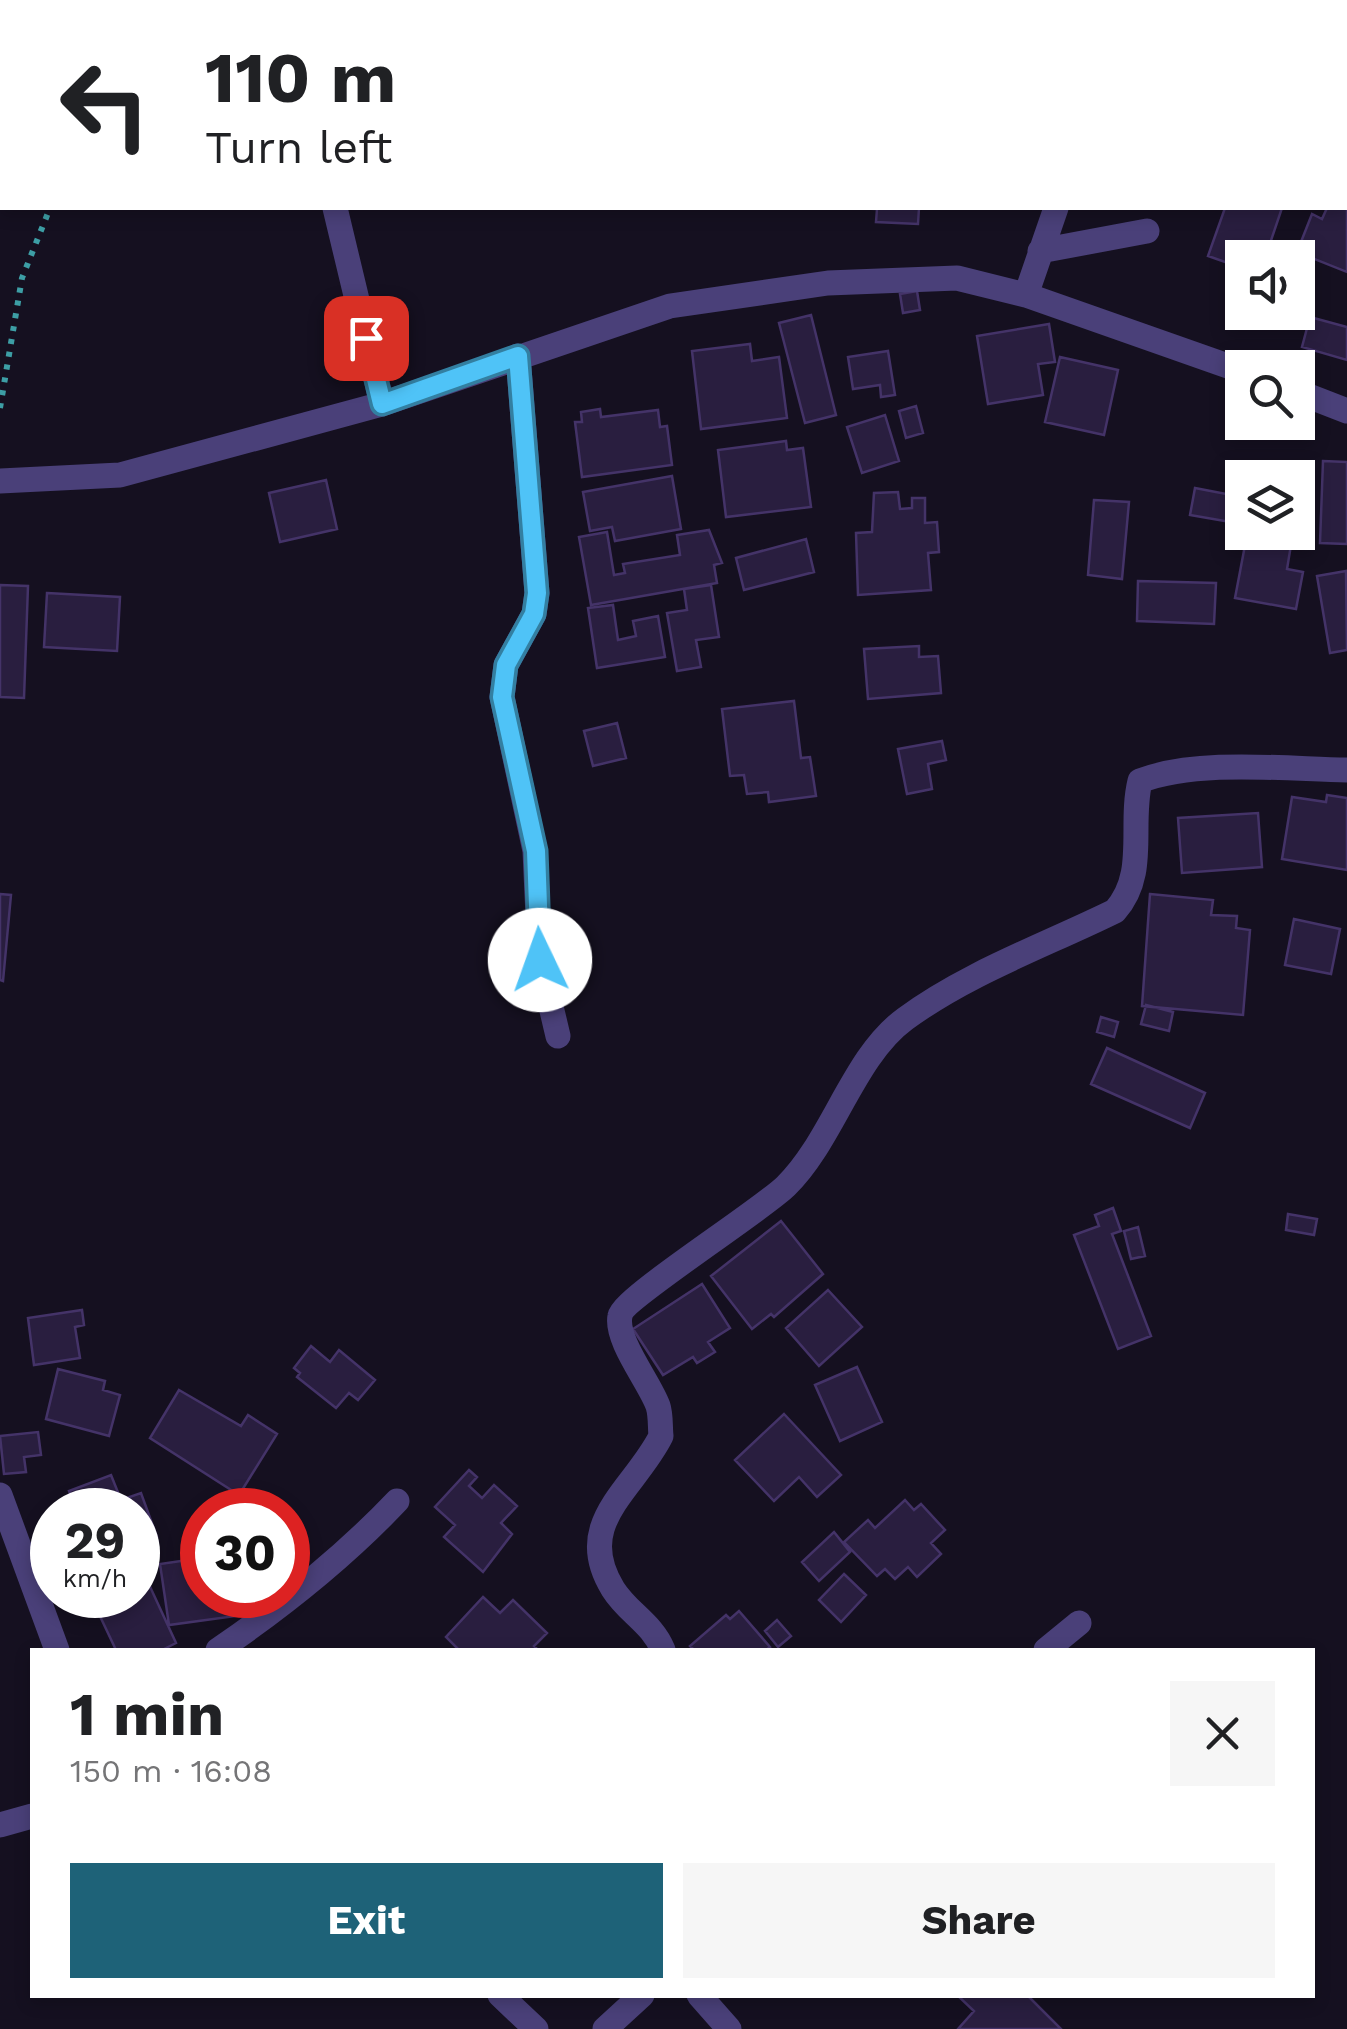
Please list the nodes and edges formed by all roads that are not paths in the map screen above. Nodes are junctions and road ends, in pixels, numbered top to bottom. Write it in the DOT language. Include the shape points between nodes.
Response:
graph roads {
  1 [pos="335,210"];
  2 [pos="1055,210"];
  3 [pos="1146,231"];
  4 [pos="1040,252"];
  5 [pos="1026,295"];
  6 [pos="518,356"];
  7 [pos="1225,365"];
  8 [pos="1315,399"];
  9 [pos="382,404"];
  10 [pos="1347,411"];
  11 [pos="0,482"];
  12 [pos="1347,770"];
  13 [pos="558,1036"];
  14 [pos="0,1495"];
  15 [pos="398,1502"];
  16 [pos="1079,1624"];
  17 [pos="56,1648"];
  18 [pos="221,1648"];
  19 [pos="661,1648"];
  20 [pos="1049,1648"];
  21 [pos="30,1817"];
  22 [pos="0,1825"];
  23 [pos="503,1998"];
  24 [pos="639,1998"];
  25 [pos="702,1998"];
  26 [pos="612,2026"];
  27 [pos="536,2029"];
  28 [pos="729,2029"];
  1 -- 9 [label="street"];
  2 -- 4 [label="street"];
  3 -- 4 [label="street"];
  4 -- 5 [label="street"];
  5 -- 6 [label="street" via="957,278 828,282 670,306"];
  5 -- 7 [label="street"];
  6 -- 9 [label="street"];
  6 -- 13 [label="street" via="537,593 534,614 506,665 502,697 536,851 540,960"];
  8 -- 10 [label="street"];
  9 -- 11 [label="street" via="120,475"];
  12 -- 19 [label="street" via="1240,769 1140,781 1136,868 1129,896 1115,911 902,1021 787,1185 627,1302 619,1317 622,1333 659,1408 661,1436 604,1516 599,1557 614,1591 654,1630"];
  14 -- 17 [label="street"];
  15 -- 18 [label="street" via="348,1554"];
  16 -- 20 [label="street"];
  21 -- 22 [label="street"];
  23 -- 27 [label="street"];
  24 -- 26 [label="street"];
  25 -- 28 [label="street"];
}
